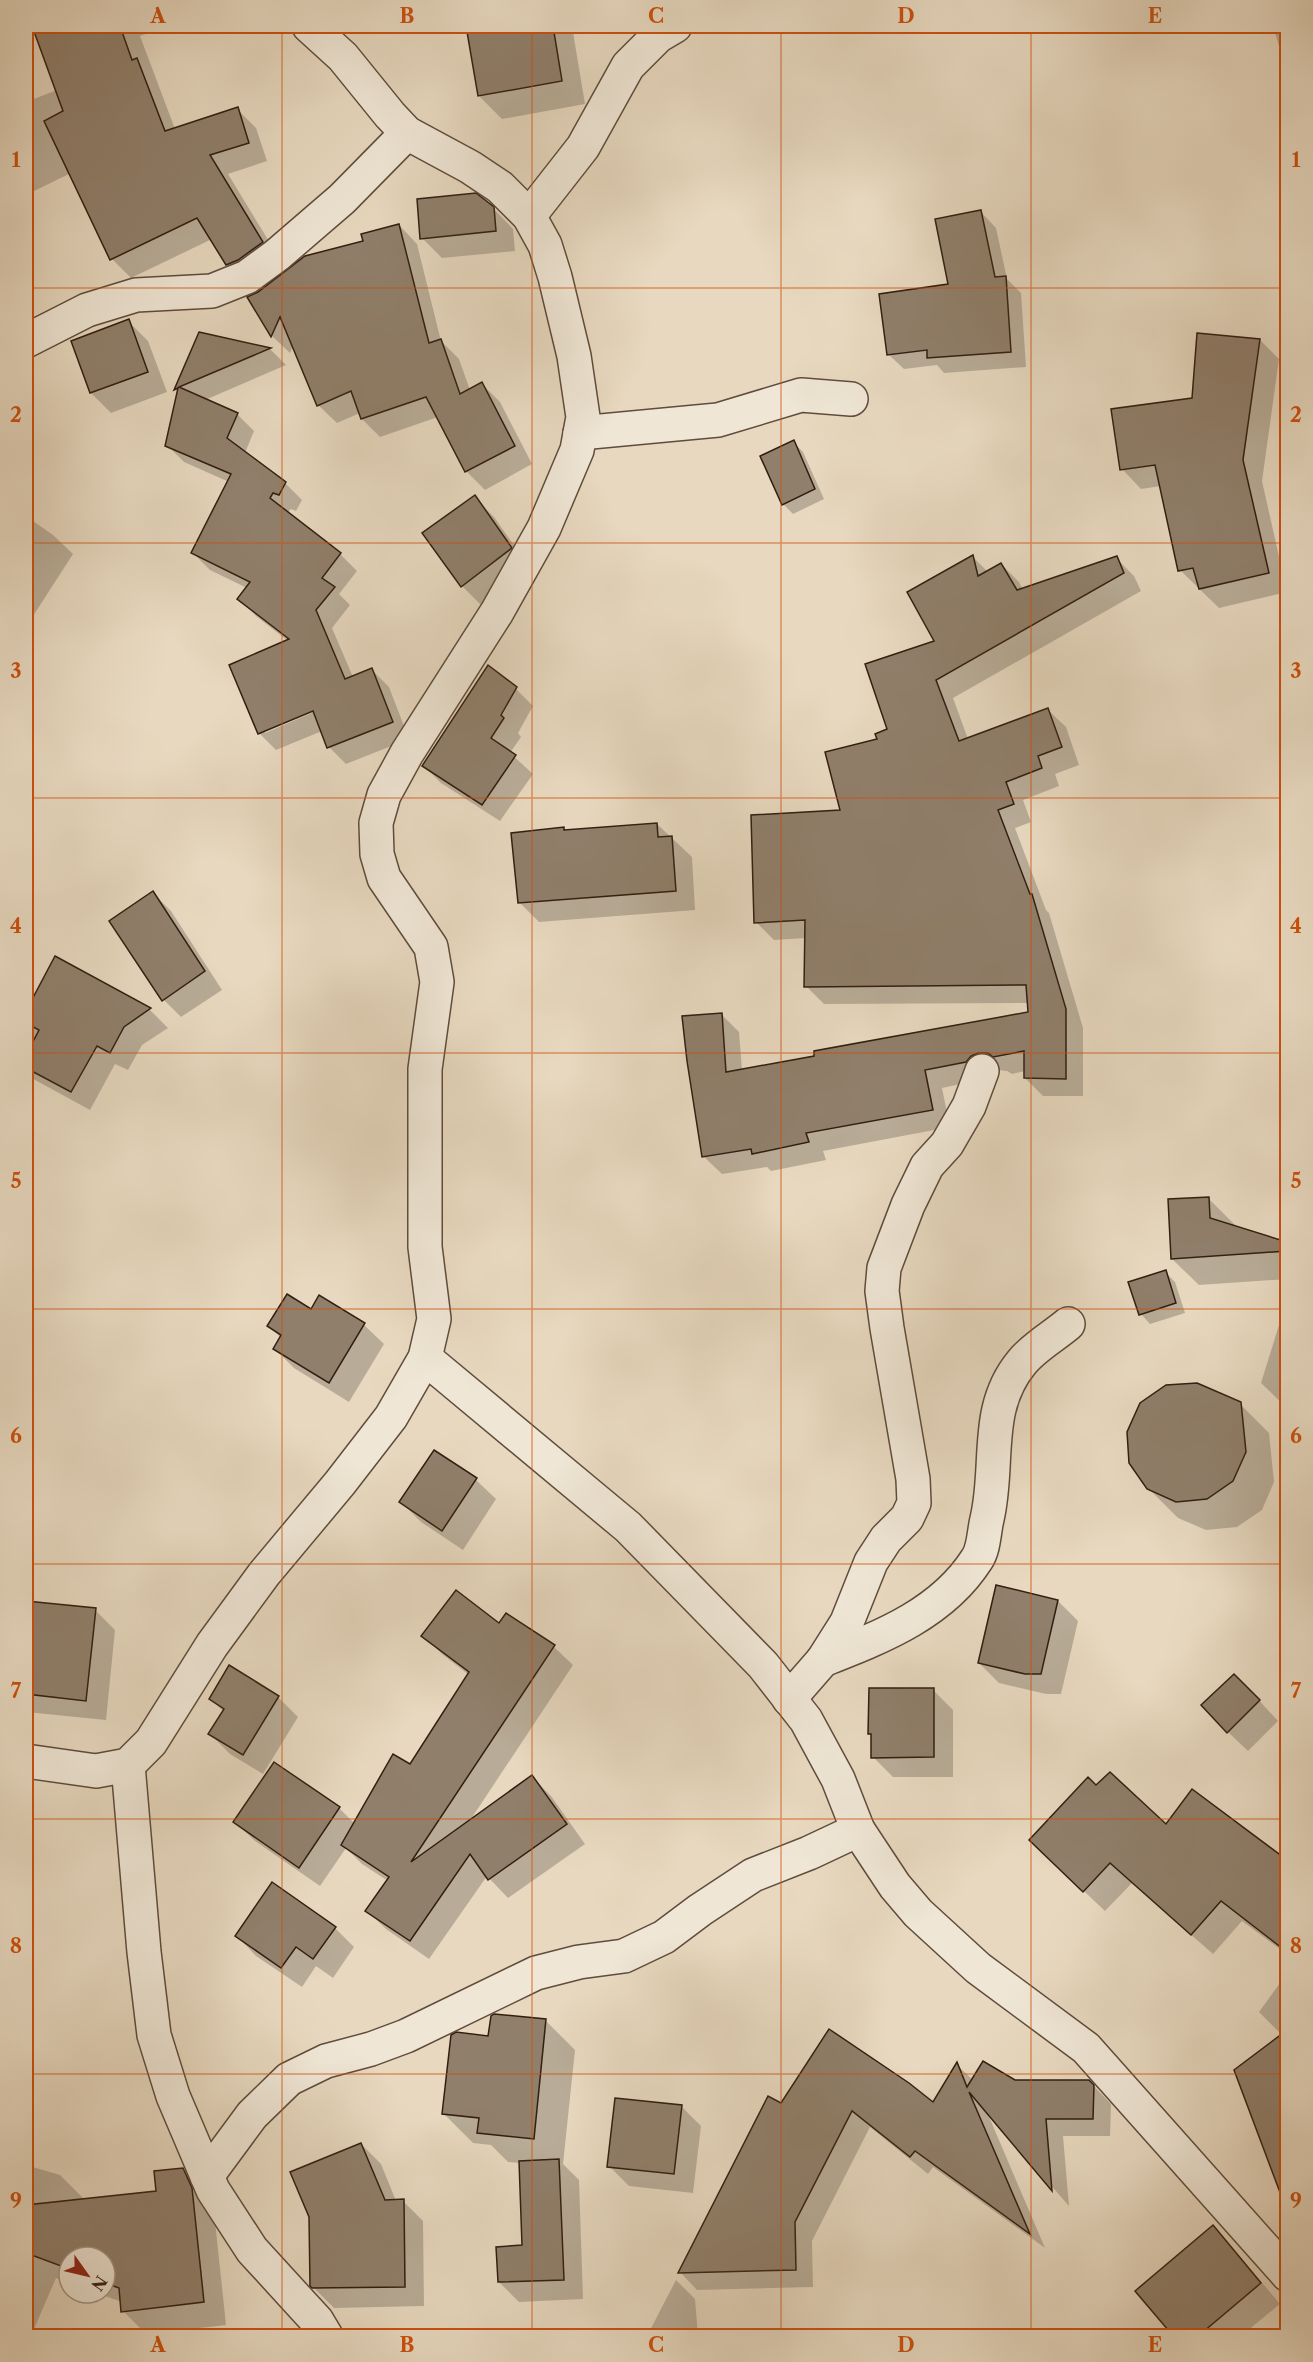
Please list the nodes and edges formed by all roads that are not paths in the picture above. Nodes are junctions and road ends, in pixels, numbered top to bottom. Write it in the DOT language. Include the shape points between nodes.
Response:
graph roads {
  1 [pos="309,26"];
  2 [pos="675,26"];
  3 [pos="407,133"];
  4 [pos="529,216"];
  5 [pos="26,341"];
  6 [pos="851,399"];
  7 [pos="580,433"];
  8 [pos="982,1071"];
  9 [pos="1068,1324"];
  10 [pos="425,1358"];
  11 [pos="823,1660"];
  12 [pos="789,1699"];
  13 [pos="26,1761"];
  14 [pos="128,1765"];
  15 [pos="858,1830"];
  16 [pos="207,2176"];
  17 [pos="1287,2276"];
  18 [pos="326,2337"];
  1 -- 3 [label="street" via="343,57"];
  2 -- 4 [label="street" via="658,36 628,66 583,147"];
  3 -- 4 [label="street" via="500,187"];
  3 -- 5 [label="street" via="342,199 247,277 212,291 136,295 87,310"];
  4 -- 7 [label="street" via="545,245 574,356 583,417"];
  6 -- 7 [label="street" via="801,395 718,420"];
  7 -- 10 [label="street" via="577,450 544,528 497,612 407,753 384,795 376,823 377,854 384,878 431,947 437,982 425,1069 425,1247 434,1319"];
  8 -- 11 [label="street" via="969,1106 927,1166 884,1268 886,1328 914,1503 907,1518 871,1562 847,1622"];
  9 -- 11 [label="street" via="1023,1361 1003,1390 994,1425 991,1504 979,1557 946,1597 887,1634"];
  10 -- 12 [label="street" via="628,1527 763,1665"];
  10 -- 14 [label="street" via="391,1416 264,1574 212,1645 151,1742"];
  11 -- 12 [label="street"];
  12 -- 15 [label="street" via="806,1720 838,1779"];
  13 -- 14 [label="street" via="96,1771"];
  14 -- 16 [label="street" via="154,2035 173,2096"];
  15 -- 16 [label="street" via="753,1875 664,1937 624,1956 536,1973 406,2036 326,2061 289,2079 252,2115"];
  15 -- 17 [label="street" via="918,1913 978,1968 1086,2048"];
  16 -- 18 [label="street" via="252,2250 317,2321"];
}
